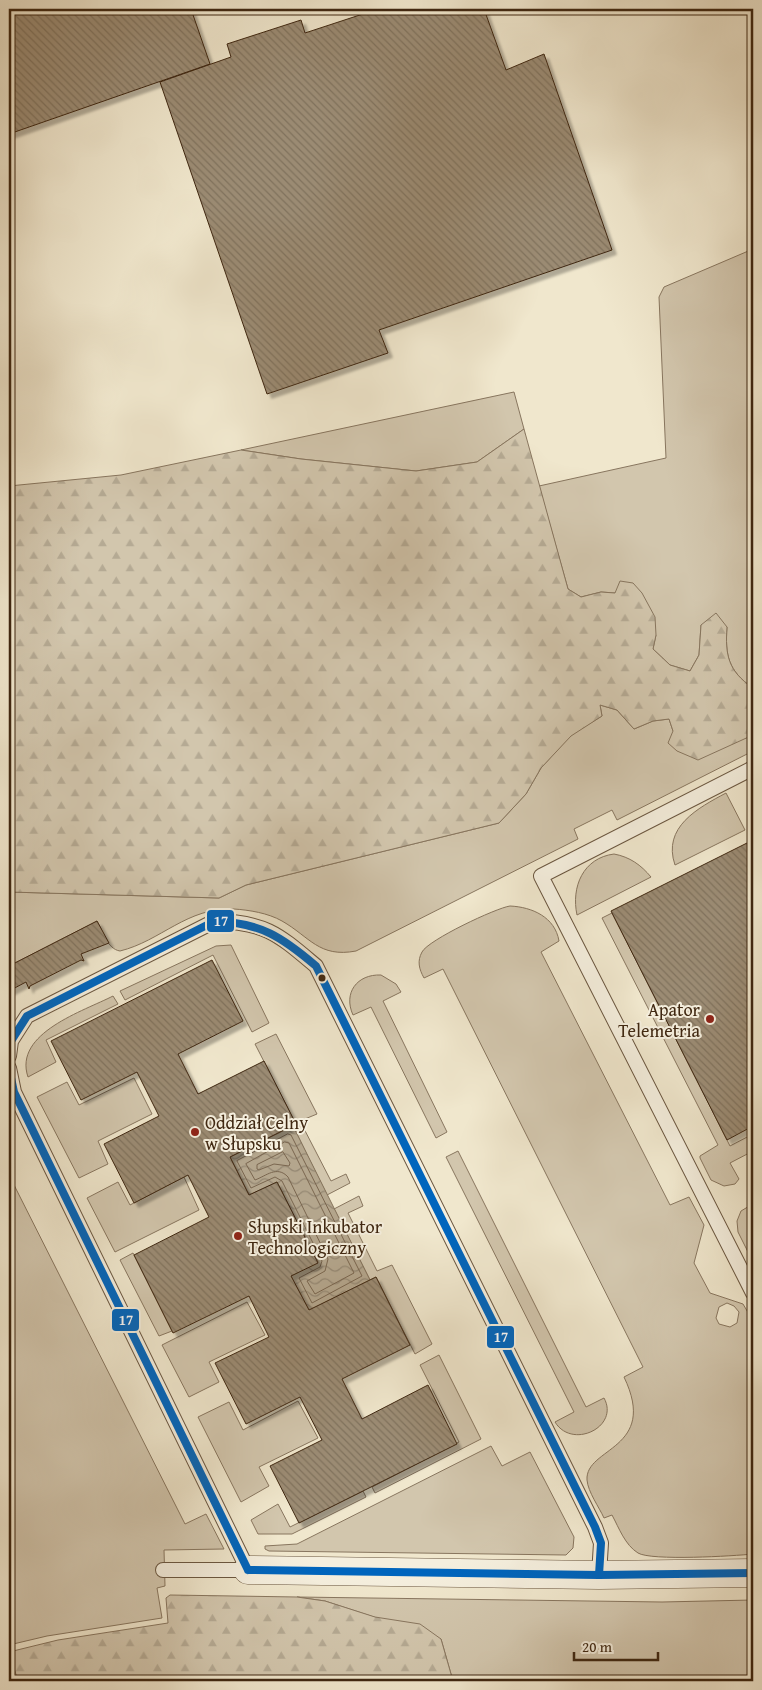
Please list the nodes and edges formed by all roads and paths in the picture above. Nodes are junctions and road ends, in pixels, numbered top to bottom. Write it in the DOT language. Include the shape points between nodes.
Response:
graph roads {
  1 [pos="753,768"];
  2 [pos="9,1056"];
  3 [pos="9,1068"];
  4 [pos="753,1293"];
  5 [pos="163,1570"];
  6 [pos="248,1570"];
  7 [pos="753,1573"];
  8 [pos="599,1575"];
  1 -- 4 [label="lane" via="541,876"];
  2 -- 8 [label="lane" via="11,1041 27,1016 215,921 244,922 280,935 316,966 595,1527 601,1542"];
  3 -- 6 [label="lane" via="14,1092"];
  5 -- 6 [label="lane"];
  6 -- 8 [label="street"];
  7 -- 8 [label="street"];
}
